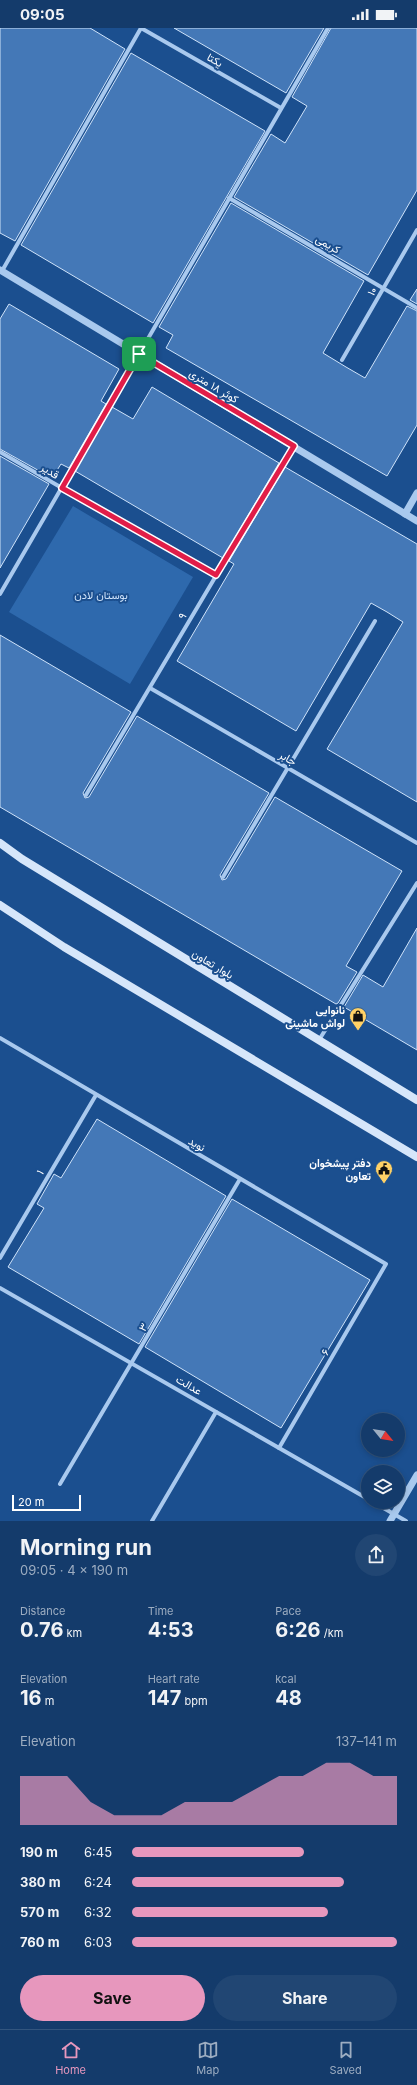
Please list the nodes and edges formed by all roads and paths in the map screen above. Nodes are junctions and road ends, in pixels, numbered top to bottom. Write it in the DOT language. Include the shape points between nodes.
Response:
graph roads {
  1 [pos="141,28"];
  2 [pos="328,28"];
  3 [pos="281,108"];
  4 [pos="229,198"];
  5 [pos="417,230"];
  6 [pos="1,270"];
  7 [pos="384,287"];
  8 [pos="417,308"];
  9 [pos="139,354"];
  10 [pos="342,360"];
  11 [pos="294,446"];
  12 [pos="0,452"];
  13 [pos="62,488"];
  14 [pos="417,493"];
  15 [pos="405,514"];
  16 [pos="417,521"];
  17 [pos="216,575"];
  18 [pos="0,594"];
  19 [pos="375,621"];
  20 [pos="150,688"];
  21 [pos="287,768"];
  22 [pos="86,795"];
  23 [pos="0,843"];
  24 [pos="417,843"];
  25 [pos="223,877"];
  26 [pos="417,883"];
  27 [pos="0,905"];
  28 [pos="0,1038"];
  29 [pos="318,1040"];
  30 [pos="96,1095"];
  31 [pos="417,1100"];
  32 [pos="417,1157"];
  33 [pos="240,1179"];
  34 [pos="0,1258"];
  35 [pos="386,1264"];
  36 [pos="0,1288"];
  37 [pos="132,1363"];
  38 [pos="216,1412"];
  39 [pos="279,1448"];
  40 [pos="417,1475"];
  41 [pos="60,1484"];
  42 [pos="361,1495"];
  43 [pos="385,1509"];
  44 [pos="394,1514"];
  45 [pos="152,1521"];
  46 [pos="390,1521"];
  47 [pos="406,1521"];
  1 -- 3 [label="street, یکتا"];
  1 -- 6 [label="street"];
  2 -- 3 [label="street"];
  3 -- 4 [label="street"];
  4 -- 7 [label="street, کریمی"];
  4 -- 9 [label="street"];
  5 -- 7 [label="street, ۱۰"];
  6 -- 9 [label="street, کوثر ۱۸ متری"];
  7 -- 8 [label="street, کریمی"];
  7 -- 10 [label="street, ۱۰"];
  9 -- 11 [label="street, کوثر ۱۸ متری"];
  9 -- 13 [label="street"];
  11 -- 15 [label="street, کوثر ۱۸ متری"];
  11 -- 17 [label="street, ۹"];
  12 -- 13 [label="street, قدیر"];
  13 -- 17 [label="street, قدیر"];
  13 -- 18 [label="street"];
  14 -- 15 [label="street"];
  15 -- 16 [label="street, کوثر ۱۸ متری"];
  17 -- 20 [label="street, ۹"];
  19 -- 21 [label="street"];
  20 -- 21 [label="street, جابر"];
  20 -- 22 [label="street, ۹"];
  21 -- 24 [label="street, جابر"];
  21 -- 25 [label="street"];
  23 -- 29 [label="main road, بلوار تعاون"];
  26 -- 29 [label="street"];
  27 -- 32 [label="main road" via="64,947"];
  28 -- 30 [label="street, نوید"];
  29 -- 31 [label="main road, بلوار تعاون"];
  30 -- 33 [label="street, نوید"];
  30 -- 34 [label="street, ۱"];
  33 -- 35 [label="street, نوید"];
  33 -- 37 [label="street, ۳"];
  35 -- 39 [label="street, ۶"];
  36 -- 37 [label="street, عدالت"];
  37 -- 38 [label="street, عدالت"];
  37 -- 41 [label="street, ۳"];
  38 -- 39 [label="street, عدالت"];
  38 -- 45 [label="street"];
  39 -- 42 [label="street, عدالت"];
  40 -- 44 [label="street"];
  43 -- 44 [label="street"];
  44 -- 46 [label="street"];
  44 -- 47 [label="street"];
}
